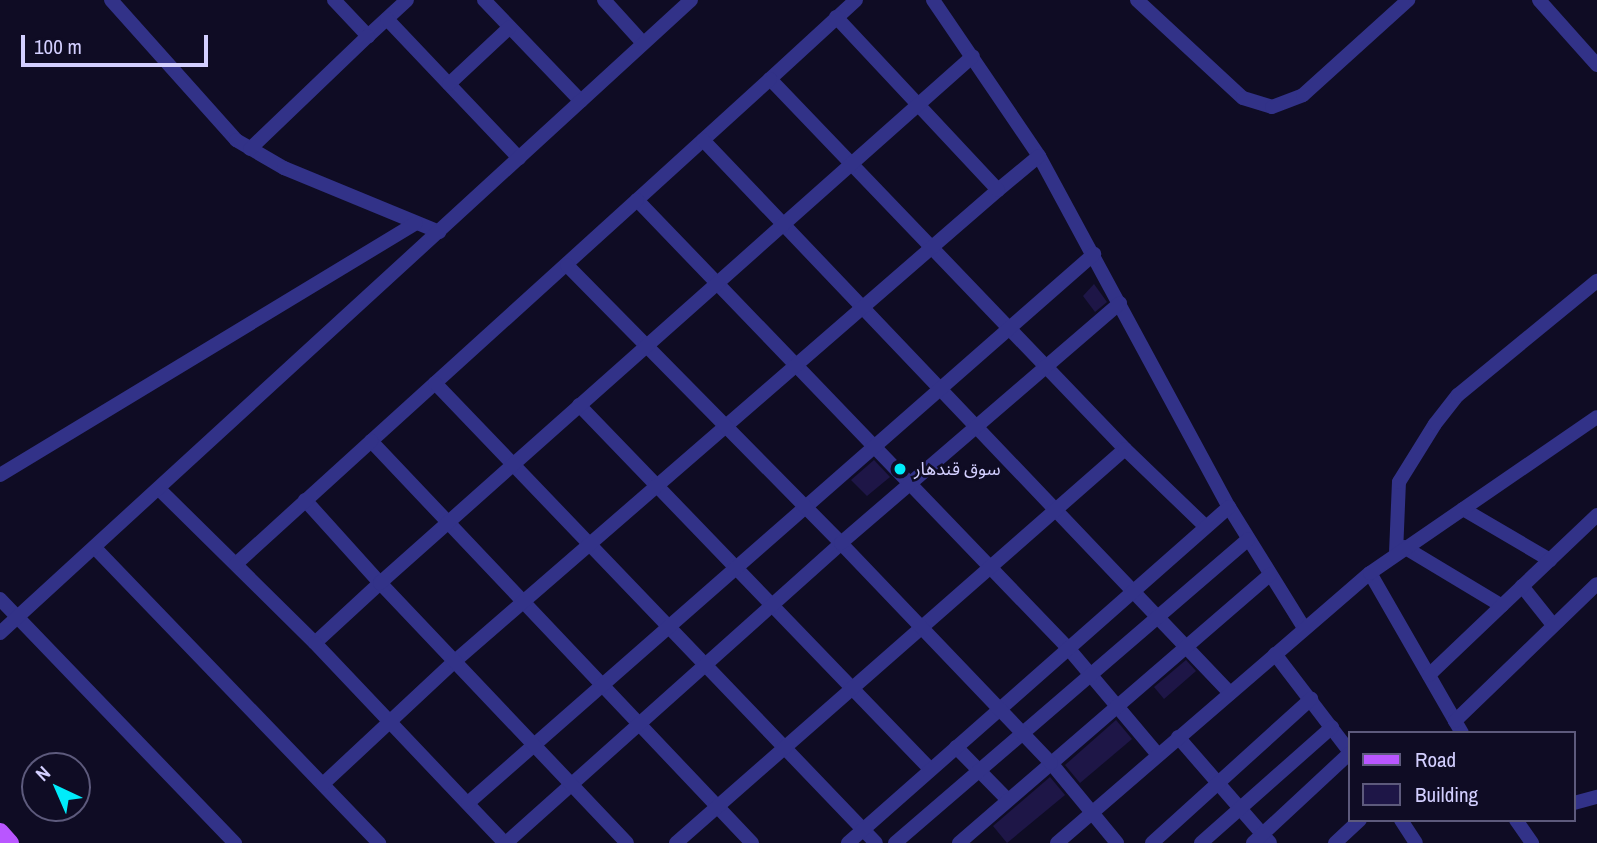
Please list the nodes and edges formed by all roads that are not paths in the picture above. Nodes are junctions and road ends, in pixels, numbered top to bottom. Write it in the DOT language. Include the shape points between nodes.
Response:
graph roads {
  1 [pos="111,0"];
  2 [pos="334,0"];
  3 [pos="407,0"];
  4 [pos="484,0"];
  5 [pos="604,0"];
  6 [pos="691,0"];
  7 [pos="856,0"];
  8 [pos="933,0"];
  9 [pos="1137,0"];
  10 [pos="1408,0"];
  11 [pos="1541,1"];
  12 [pos="836,17"];
  13 [pos="387,19"];
  14 [pos="510,27"];
  15 [pos="369,36"];
  16 [pos="643,43"];
  17 [pos="973,56"];
  18 [pos="1597,65"];
  19 [pos="770,79"];
  20 [pos="449,84"];
  21 [pos="581,101"];
  22 [pos="919,103"];
  23 [pos="704,140"];
  24 [pos="250,149"];
  25 [pos="1039,156"];
  26 [pos="519,159"];
  27 [pos="852,162"];
  28 [pos="998,190"];
  29 [pos="637,200"];
  30 [pos="416,223"];
  31 [pos="783,223"];
  32 [pos="439,232"];
  33 [pos="931,246"];
  34 [pos="1094,254"];
  35 [pos="567,265"];
  36 [pos="1597,281"];
  37 [pos="716,282"];
  38 [pos="1120,303"];
  39 [pos="864,305"];
  40 [pos="1007,326"];
  41 [pos="646,346"];
  42 [pos="794,365"];
  43 [pos="1045,367"];
  44 [pos="435,383"];
  45 [pos="940,387"];
  46 [pos="579,405"];
  47 [pos="1597,417"];
  48 [pos="976,424"];
  49 [pos="725,426"];
  50 [pos="371,440"];
  51 [pos="871,446"];
  52 [pos="1125,449"];
  53 [pos="513,464"];
  54 [pos="0,475"];
  55 [pos="657,484"];
  56 [pos="908,484"];
  57 [pos="161,491"];
  58 [pos="305,500"];
  59 [pos="804,506"];
  60 [pos="1056,507"];
  61 [pos="1229,507"];
  62 [pos="1463,509"];
  63 [pos="1597,515"];
  64 [pos="449,523"];
  65 [pos="1206,527"];
  66 [pos="1248,539"];
  67 [pos="841,543"];
  68 [pos="590,544"];
  69 [pos="97,550"];
  70 [pos="1400,550"];
  71 [pos="1550,560"];
  72 [pos="236,564"];
  73 [pos="988,566"];
  74 [pos="738,568"];
  75 [pos="1370,573"];
  76 [pos="1270,575"];
  77 [pos="380,583"];
  78 [pos="1597,584"];
  79 [pos="1522,586"];
  80 [pos="1135,589"];
  81 [pos="0,599"];
  82 [pos="524,603"];
  83 [pos="772,604"];
  84 [pos="1502,606"];
  85 [pos="19,617"];
  86 [pos="1161,617"];
  87 [pos="1553,625"];
  88 [pos="669,626"];
  89 [pos="921,626"];
  90 [pos="1304,628"];
  91 [pos="0,633"];
  92 [pos="315,643"];
  93 [pos="1188,645"];
  94 [pos="1068,648"];
  95 [pos="1275,653"];
  96 [pos="455,661"];
  97 [pos="704,662"];
  98 [pos="1429,675"];
  99 [pos="1091,676"];
  100 [pos="604,684"];
  101 [pos="851,686"];
  102 [pos="1230,693"];
  103 [pos="1311,699"];
  104 [pos="1117,706"];
  105 [pos="998,711"];
  106 [pos="638,720"];
  107 [pos="390,721"];
  108 [pos="1332,727"];
  109 [pos="1458,727"];
  110 [pos="1023,736"];
  111 [pos="1178,737"];
  112 [pos="535,745"];
  113 [pos="785,746"];
  114 [pos="956,747"];
  115 [pos="1348,749"];
  116 [pos="1348,754"];
  117 [pos="1158,755"];
  118 [pos="1051,763"];
  119 [pos="930,769"];
  120 [pos="980,772"];
  121 [pos="570,782"];
  122 [pos="323,784"];
  123 [pos="1217,785"];
  124 [pos="1597,797"];
  125 [pos="1007,800"];
  126 [pos="1576,802"];
  127 [pos="468,803"];
  128 [pos="718,806"];
  129 [pos="1238,809"];
  130 [pos="1092,813"];
  131 [pos="1358,822"];
  132 [pos="1402,822"];
  133 [pos="1517,822"];
  134 [pos="864,829"];
  135 [pos="0,832"];
  136 [pos="1261,840"];
  137 [pos="504,842"];
  138 [pos="10,843"];
  139 [pos="235,843"];
  140 [pos="379,843"];
  141 [pos="627,843"];
  142 [pos="676,843"];
  143 [pos="752,843"];
  144 [pos="848,843"];
  145 [pos="876,843"];
  146 [pos="895,843"];
  147 [pos="958,843"];
  148 [pos="1057,843"];
  149 [pos="1117,843"];
  150 [pos="1152,843"];
  151 [pos="1201,843"];
  152 [pos="1335,843"];
  153 [pos="1416,843"];
  154 [pos="1532,843"];
  1 -- 24 [label="street" via="216,123"];
  2 -- 15 [label="street"];
  3 -- 13 [label="street"];
  4 -- 14 [label="street"];
  5 -- 16 [label="street"];
  6 -- 16 [label="street"];
  7 -- 12 [label="street"];
  8 -- 17 [label="street"];
  9 -- 10 [label="street" via="1243,98 1272,107 1303,95"];
  11 -- 18 [label="street"];
  12 -- 19 [label="street"];
  12 -- 22 [label="street"];
  13 -- 15 [label="street"];
  13 -- 20 [label="street"];
  14 -- 20 [label="street"];
  14 -- 21 [label="street"];
  15 -- 24 [label="street"];
  16 -- 21 [label="street"];
  17 -- 22 [label="street"];
  17 -- 25 [label="street"];
  19 -- 23 [label="street"];
  19 -- 27 [label="street"];
  20 -- 26 [label="street"];
  21 -- 26 [label="street"];
  22 -- 27 [label="street"];
  22 -- 28 [label="street"];
  23 -- 29 [label="street"];
  23 -- 31 [label="street"];
  24 -- 30 [label="street"];
  25 -- 28 [label="street"];
  25 -- 34 [label="street"];
  26 -- 32 [label="street"];
  27 -- 31 [label="street"];
  27 -- 33 [label="street"];
  28 -- 33 [label="street"];
  29 -- 35 [label="street"];
  29 -- 37 [label="street"];
  30 -- 32 [label="street"];
  30 -- 54 [label="street"];
  31 -- 37 [label="street"];
  31 -- 39 [label="street"];
  32 -- 57 [label="street"];
  33 -- 39 [label="street"];
  33 -- 40 [label="street"];
  34 -- 38 [label="street"];
  34 -- 40 [label="street"];
  35 -- 41 [label="street"];
  35 -- 44 [label="street"];
  36 -- 70 [label="street" via="1458,395 1434,424 1399,482"];
  37 -- 41 [label="street"];
  37 -- 42 [label="street"];
  38 -- 43 [label="street"];
  38 -- 61 [label="street"];
  39 -- 42 [label="street"];
  39 -- 45 [label="street"];
  40 -- 43 [label="street"];
  40 -- 45 [label="street"];
  41 -- 46 [label="street"];
  41 -- 49 [label="street"];
  42 -- 49 [label="street"];
  42 -- 51 [label="street"];
  43 -- 48 [label="street"];
  43 -- 52 [label="street"];
  44 -- 50 [label="street"];
  44 -- 53 [label="street"];
  45 -- 48 [label="street"];
  45 -- 51 [label="street"];
  46 -- 53 [label="street"];
  46 -- 55 [label="street"];
  47 -- 62 [label="street"];
  48 -- 56 [label="street"];
  48 -- 60 [label="street"];
  49 -- 55 [label="street"];
  49 -- 59 [label="street"];
  50 -- 58 [label="street"];
  50 -- 64 [label="street"];
  51 -- 56 [label="street"];
  51 -- 59 [label="street"];
  52 -- 60 [label="street"];
  52 -- 65 [label="street"];
  53 -- 64 [label="street"];
  53 -- 68 [label="street"];
  55 -- 68 [label="street"];
  55 -- 74 [label="street"];
  56 -- 67 [label="street"];
  56 -- 73 [label="street"];
  57 -- 69 [label="street"];
  57 -- 72 [label="street"];
  58 -- 72 [label="street"];
  58 -- 77 [label="street"];
  59 -- 67 [label="street"];
  59 -- 74 [label="street"];
  60 -- 73 [label="street"];
  60 -- 80 [label="street"];
  61 -- 65 [label="street"];
  61 -- 66 [label="street"];
  62 -- 70 [label="street"];
  62 -- 71 [label="street"];
  63 -- 71 [label="street"];
  64 -- 77 [label="street"];
  64 -- 82 [label="street"];
  65 -- 80 [label="street"];
  66 -- 76 [label="street"];
  66 -- 86 [label="street"];
  67 -- 83 [label="street"];
  67 -- 89 [label="street"];
  68 -- 82 [label="street"];
  68 -- 88 [label="street"];
  69 -- 85 [label="street"];
  69 -- 122 [label="street"];
  70 -- 75 [label="street"];
  70 -- 84 [label="street"];
  71 -- 79 [label="street"];
  72 -- 92 [label="street"];
  73 -- 89 [label="street"];
  73 -- 94 [label="street"];
  74 -- 83 [label="street"];
  74 -- 88 [label="street"];
  75 -- 90 [label="street"];
  75 -- 98 [label="street"];
  76 -- 90 [label="street"];
  76 -- 93 [label="street"];
  77 -- 92 [label="street"];
  77 -- 96 [label="street"];
  78 -- 87 [label="street"];
  79 -- 84 [label="street"];
  79 -- 87 [label="street"];
  80 -- 86 [label="street"];
  80 -- 94 [label="street"];
  81 -- 85 [label="street"];
  82 -- 96 [label="street"];
  82 -- 100 [label="street"];
  83 -- 97 [label="street"];
  83 -- 101 [label="street"];
  84 -- 98 [label="street"];
  85 -- 91 [label="street"];
  85 -- 139 [label="street"];
  86 -- 93 [label="street"];
  86 -- 99 [label="street"];
  87 -- 109 [label="street"];
  88 -- 97 [label="street"];
  88 -- 100 [label="street"];
  89 -- 101 [label="street"];
  89 -- 105 [label="street"];
  90 -- 95 [label="street"];
  92 -- 107 [label="street"];
  93 -- 102 [label="street"];
  93 -- 104 [label="street"];
  94 -- 99 [label="street"];
  94 -- 105 [label="street"];
  95 -- 102 [label="street"];
  95 -- 103 [label="street"];
  96 -- 107 [label="street"];
  96 -- 112 [label="street"];
  97 -- 106 [label="street"];
  97 -- 113 [label="street"];
  98 -- 109 [label="street"];
  99 -- 104 [label="street"];
  99 -- 110 [label="street"];
  100 -- 106 [label="street"];
  100 -- 112 [label="street"];
  101 -- 113 [label="street"];
  101 -- 119 [label="street"];
  102 -- 111 [label="street"];
  103 -- 108 [label="street"];
  103 -- 123 [label="street"];
  104 -- 117 [label="street"];
  104 -- 118 [label="street"];
  105 -- 110 [label="street"];
  105 -- 114 [label="street"];
  106 -- 121 [label="street"];
  106 -- 128 [label="street"];
  107 -- 122 [label="street"];
  107 -- 127 [label="street"];
  108 -- 115 [label="street"];
  108 -- 129 [label="street"];
  110 -- 118 [label="street"];
  110 -- 120 [label="street"];
  111 -- 117 [label="street"];
  111 -- 123 [label="street"];
  112 -- 121 [label="street"];
  112 -- 127 [label="street"];
  113 -- 128 [label="street"];
  113 -- 134 [label="street"];
  114 -- 119 [label="street"];
  114 -- 120 [label="street"];
  116 -- 136 [label="street"];
  117 -- 130 [label="street"];
  118 -- 125 [label="street"];
  118 -- 130 [label="street"];
  119 -- 134 [label="street"];
  120 -- 125 [label="street"];
  120 -- 146 [label="street"];
  121 -- 137 [label="street"];
  121 -- 141 [label="street"];
  122 -- 140 [label="street"];
  123 -- 129 [label="street"];
  123 -- 150 [label="street"];
  124 -- 126 [label="street"];
  125 -- 147 [label="street"];
  127 -- 137 [label="street"];
  128 -- 142 [label="street"];
  128 -- 143 [label="street"];
  129 -- 136 [label="street"];
  129 -- 151 [label="street"];
  130 -- 148 [label="street"];
  130 -- 149 [label="street"];
  131 -- 152 [label="street"];
  132 -- 153 [label="street"];
  133 -- 154 [label="street"];
  134 -- 144 [label="street"];
  134 -- 145 [label="street"];
  135 -- 138 [label="main road"];
}
